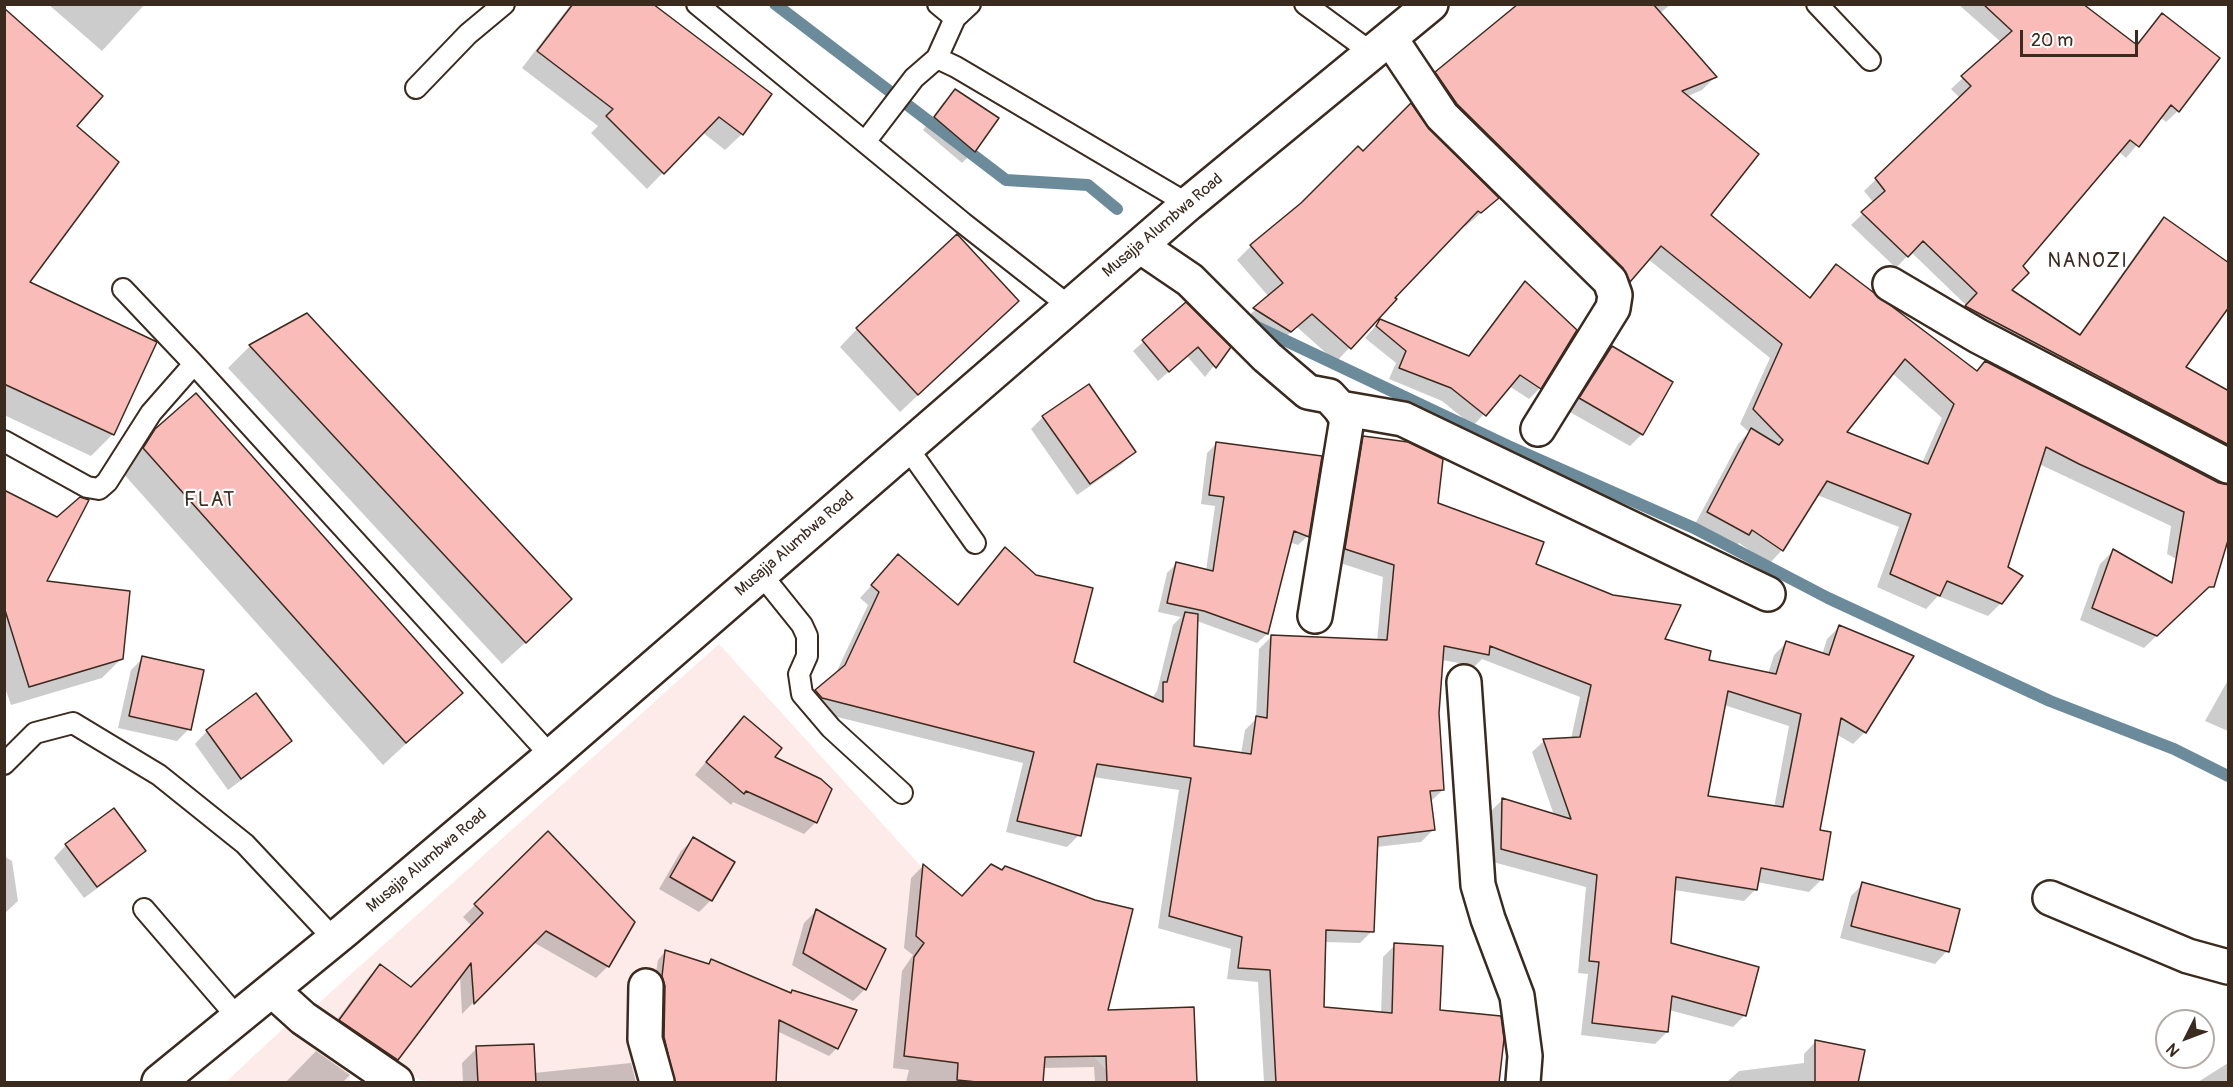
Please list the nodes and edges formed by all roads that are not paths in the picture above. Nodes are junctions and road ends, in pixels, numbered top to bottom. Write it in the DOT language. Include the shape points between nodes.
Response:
graph roads {
  1 [pos="504,4"];
  2 [pos="697,4"];
  3 [pos="938,4"];
  4 [pos="970,4"];
  5 [pos="1305,4"];
  6 [pos="1431,4"];
  7 [pos="1817,4"];
  8 [pos="955,18"];
  9 [pos="1381,45"];
  10 [pos="937,58"];
  11 [pos="1870,60"];
  12 [pos="416,88"];
  13 [pos="865,142"];
  14 [pos="1188,204"];
  15 [pos="1140,246"];
  16 [pos="1890,284"];
  17 [pos="123,289"];
  18 [pos="1069,306"];
  19 [pos="194,364"];
  20 [pos="1340,408"];
  21 [pos="1538,429"];
  22 [pos="4,441"];
  23 [pos="907,447"];
  24 [pos="2229,466"];
  25 [pos="975,543"];
  26 [pos="760,574"];
  27 [pos="1768,594"];
  28 [pos="1315,616"];
  29 [pos="1464,682"];
  30 [pos="551,756"];
  31 [pos="4,764"];
  32 [pos="902,793"];
  33 [pos="2050,898"];
  34 [pos="144,909"];
  35 [pos="334,939"];
  36 [pos="2229,967"];
  37 [pos="646,986"];
  38 [pos="272,990"];
  39 [pos="238,1018"];
  40 [pos="159,1083"];
  41 [pos="396,1083"];
  42 [pos="657,1083"];
  43 [pos="1522,1083"];
  1 -- 12 [label="lane" via="468,34"];
  2 -- 13 [label="lane"];
  3 -- 8 [label="lane"];
  4 -- 8 [label="lane"];
  5 -- 9 [label="lane"];
  6 -- 9 [label="street, Musajja Alumbwa Road"];
  7 -- 11 [label="lane"];
  8 -- 10 [label="lane"];
  9 -- 14 [label="street, Musajja Alumbwa Road"];
  9 -- 21 [label="street" via="1442,116 1610,280 1615,295 1613,308"];
  10 -- 13 [label="lane" via="914,78"];
  10 -- 14 [label="lane"];
  13 -- 18 [label="lane"];
  14 -- 15 [label="street, Musajja Alumbwa Road"];
  15 -- 18 [label="street, Musajja Alumbwa Road"];
  15 -- 20 [label="street" via="1190,280 1308,392 1329,396"];
  16 -- 24 [label="street" via="1978,336"];
  17 -- 19 [label="lane"];
  18 -- 23 [label="street, Musajja Alumbwa Road"];
  19 -- 22 [label="lane" via="151,413 108,482 99,489 87,488"];
  19 -- 30 [label="lane"];
  20 -- 27 [label="street" via="1402,419"];
  20 -- 28 [label="street" via="1347,419"];
  23 -- 25 [label="lane"];
  23 -- 26 [label="street, Musajja Alumbwa Road"];
  26 -- 30 [label="street, Musajja Alumbwa Road"];
  26 -- 32 [label="lane" via="807,636 807,656 799,674 802,694 831,728"];
  29 -- 43 [label="street" via="1478,885 1517,996 1525,1056"];
  30 -- 35 [label="street, Musajja Alumbwa Road"];
  31 -- 35 [label="lane" via="35,733 73,723 159,776 245,844"];
  33 -- 36 [label="street" via="2188,956"];
  34 -- 39 [label="lane"];
  35 -- 38 [label="street, Musajja Alumbwa Road"];
  37 -- 42 [label="street" via="645,1039"];
  38 -- 39 [label="street, Musajja Alumbwa Road"];
  38 -- 41 [label="street" via="303,1018"];
  39 -- 40 [label="street, Musajja Alumbwa Road"];
}
